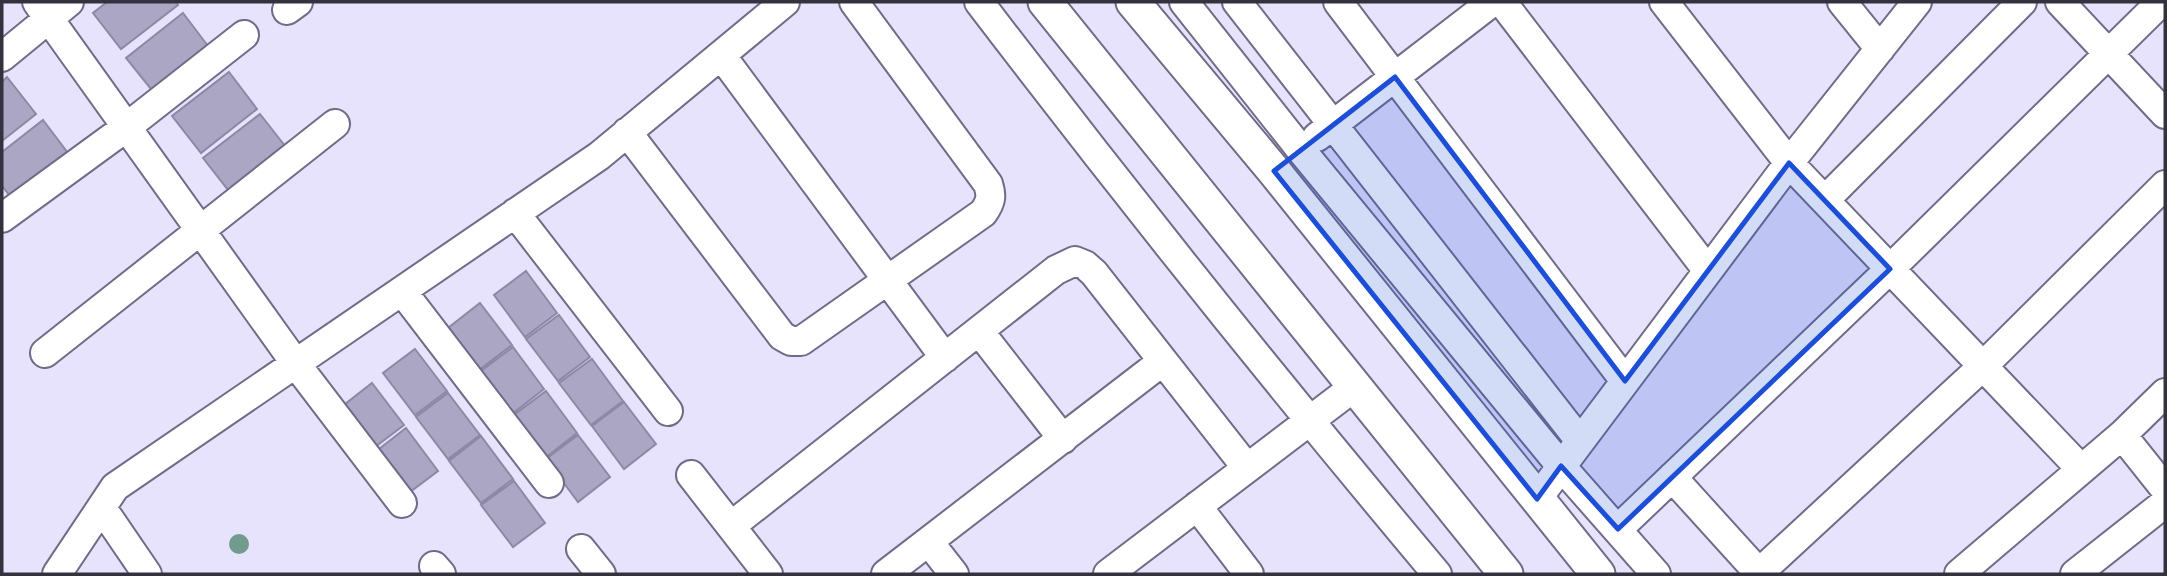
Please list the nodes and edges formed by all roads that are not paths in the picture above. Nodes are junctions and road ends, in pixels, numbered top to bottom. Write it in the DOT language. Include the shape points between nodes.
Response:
graph roads {
  1 [pos="785,2"];
  2 [pos="854,2"];
  3 [pos="979,2"];
  4 [pos="1045,2"];
  5 [pos="1133,2"];
  6 [pos="1184,2"];
  7 [pos="1237,2"];
  8 [pos="1338,2"];
  9 [pos="1492,2"];
  10 [pos="1502,2"];
  11 [pos="1664,2"];
  12 [pos="1842,2"];
  13 [pos="1917,2"];
  14 [pos="2022,2"];
  15 [pos="2060,2"];
  16 [pos="2161,2"];
  17 [pos="51,7"];
  18 [pos="244,35"];
  19 [pos="1880,49"];
  20 [pos="2109,54"];
  21 [pos="720,55"];
  22 [pos="2,57"];
  23 [pos="1395,77"];
  24 [pos="2165,114"];
  25 [pos="335,124"];
  26 [pos="128,126"];
  27 [pos="1333,126"];
  28 [pos="628,132"];
  29 [pos="1301,150"];
  30 [pos="1789,163"];
  31 [pos="1274,171"];
  32 [pos="2165,185"];
  33 [pos="1825,200"];
  34 [pos="515,213"];
  35 [pos="2,218"];
  36 [pos="201,230"];
  37 [pos="1890,269"];
  38 [pos="1708,271"];
  39 [pos="888,282"];
  40 [pos="402,291"];
  41 [pos="979,331"];
  42 [pos="44,353"];
  43 [pos="944,358"];
  44 [pos="1163,361"];
  45 [pos="296,364"];
  46 [pos="1983,366"];
  47 [pos="1625,380"];
  48 [pos="1354,387"];
  49 [pos="2165,393"];
  50 [pos="668,411"];
  51 [pos="1310,420"];
  52 [pos="2122,435"];
  53 [pos="1063,439"];
  54 [pos="1580,441"];
  55 [pos="1561,466"];
  56 [pos="1247,468"];
  57 [pos="2081,470"];
  58 [pos="691,474"];
  59 [pos="1672,477"];
  60 [pos="550,483"];
  61 [pos="2165,489"];
  62 [pos="1537,499"];
  63 [pos="402,503"];
  64 [pos="2165,503"];
  65 [pos="1197,506"];
  66 [pos="102,508"];
  67 [pos="731,526"];
  68 [pos="1618,529"];
  69 [pos="929,542"];
  70 [pos="581,549"];
  71 [pos="1759,573"];
  72 [pos="57,574"];
  73 [pos="147,574"];
  74 [pos="601,574"];
  75 [pos="768,574"];
  76 [pos="886,574"];
  77 [pos="954,574"];
  78 [pos="1108,574"];
  79 [pos="1249,574"];
  80 [pos="1437,574"];
  81 [pos="1506,574"];
  82 [pos="1598,574"];
  83 [pos="1656,574"];
  84 [pos="1959,574"];
  85 [pos="2075,574"];
  1 -- 21 [label="street"];
  2 -- 39 [label="street" via="988,184 991,195 984,213"];
  3 -- 51 [label="street"];
  4 -- 48 [label="street"];
  5 -- 31 [label="street"];
  6 -- 29 [label="street"];
  7 -- 27 [label="street"];
  8 -- 23 [label="street"];
  9 -- 23 [label="street"];
  10 -- 38 [label="street"];
  11 -- 30 [label="street"];
  12 -- 19 [label="street"];
  13 -- 19 [label="street"];
  14 -- 33 [label="street"];
  15 -- 20 [label="street"];
  16 -- 20 [label="street"];
  17 -- 22 [label="street"];
  17 -- 26 [label="street"];
  18 -- 26 [label="street"];
  19 -- 30 [label="street"];
  20 -- 24 [label="street"];
  20 -- 37 [label="street"];
  21 -- 28 [label="street"];
  21 -- 39 [label="street"];
  23 -- 27 [label="street"];
  23 -- 47 [label="street"];
  25 -- 36 [label="street"];
  26 -- 35 [label="street"];
  26 -- 36 [label="street"];
  27 -- 29 [label="street"];
  27 -- 54 [label="street"];
  28 -- 34 [label="street"];
  28 -- 39 [label="street" via="791,341 801,341"];
  29 -- 31 [label="street"];
  29 -- 55 [label="street"];
  30 -- 33 [label="street"];
  30 -- 38 [label="street"];
  31 -- 62 [label="street"];
  32 -- 46 [label="street"];
  33 -- 37 [label="street"];
  34 -- 40 [label="street"];
  34 -- 50 [label="street"];
  36 -- 42 [label="street"];
  36 -- 45 [label="street"];
  37 -- 46 [label="street"];
  37 -- 59 [label="street"];
  38 -- 47 [label="street"];
  39 -- 43 [label="street"];
  40 -- 45 [label="street"];
  40 -- 60 [label="street"];
  41 -- 43 [label="street"];
  41 -- 44 [label="street" via="1056,270 1075,261 1094,273"];
  41 -- 53 [label="street"];
  43 -- 67 [label="street"];
  44 -- 53 [label="street"];
  44 -- 56 [label="street"];
  45 -- 63 [label="street"];
  45 -- 66 [label="street" via="115,487"];
  46 -- 57 [label="street"];
  46 -- 71 [label="street"];
  47 -- 54 [label="street"];
  48 -- 51 [label="street"];
  48 -- 81 [label="street"];
  49 -- 52 [label="street"];
  51 -- 56 [label="street"];
  51 -- 80 [label="street"];
  52 -- 57 [label="street"];
  52 -- 61 [label="street"];
  53 -- 69 [label="street"];
  54 -- 55 [label="street"];
  55 -- 62 [label="street"];
  55 -- 68 [label="street"];
  56 -- 65 [label="street"];
  57 -- 84 [label="street"];
  58 -- 67 [label="street"];
  59 -- 68 [label="street"];
  59 -- 71 [label="street"];
  62 -- 82 [label="street"];
  64 -- 85 [label="street"];
  65 -- 78 [label="street"];
  65 -- 79 [label="street"];
  66 -- 72 [label="street"];
  66 -- 73 [label="street"];
  67 -- 75 [label="street"];
  68 -- 83 [label="street"];
  69 -- 76 [label="street"];
  69 -- 77 [label="street"];
  70 -- 74 [label="street"];
}
